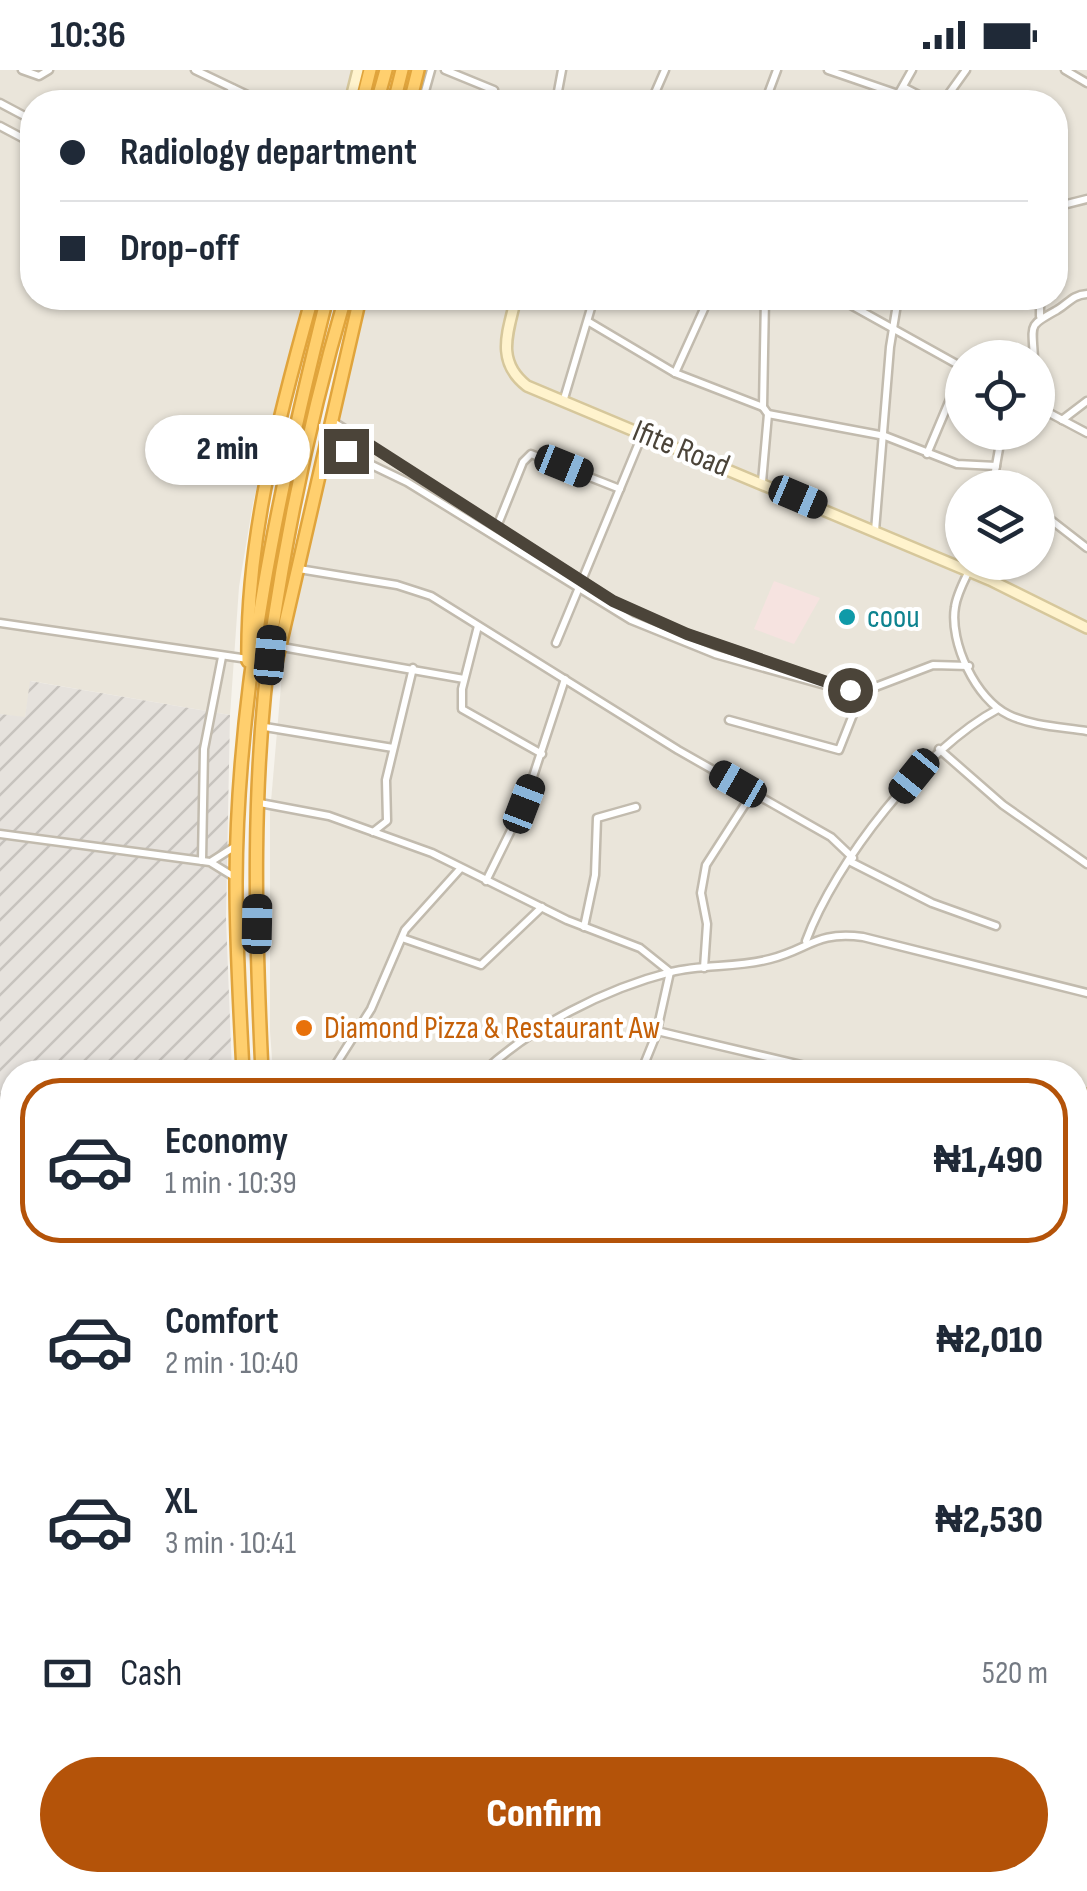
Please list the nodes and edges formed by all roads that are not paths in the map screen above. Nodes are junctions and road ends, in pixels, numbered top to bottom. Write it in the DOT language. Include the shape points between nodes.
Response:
graph roads {
  1 [pos="22,70"];
  2 [pos="49,70"];
  3 [pos="196,70"];
  4 [pos="445,70"];
  5 [pos="828,70"];
  6 [pos="912,70"];
  7 [pos="1066,70"];
  8 [pos="1087,82"];
  9 [pos="234,89"];
  10 [pos="494,90"];
  11 [pos="901,90"];
  12 [pos="309,310"];
  13 [pos="325,310"];
  14 [pos="342,310"];
  15 [pos="357,310"];
  16 [pos="513,310"];
  17 [pos="592,310"];
  18 [pos="704,310"];
  19 [pos="765,310"];
  20 [pos="863,310"];
  21 [pos="895,310"];
  22 [pos="1040,310"];
  23 [pos="1053,310"];
  24 [pos="1040,316"];
  25 [pos="589,322"];
  26 [pos="892,324"];
  27 [pos="1033,340"];
  28 [pos="945,358"];
  29 [pos="676,373"];
  30 [pos="1087,402"];
  31 [pos="563,403"];
  32 [pos="766,410"];
  33 [pos="945,410"];
  34 [pos="1055,416"];
  35 [pos="329,419"];
  36 [pos="1062,420"];
  37 [pos="1087,433"];
  38 [pos="642,434"];
  39 [pos="356,436"];
  40 [pos="884,436"];
  41 [pos="324,442"];
  42 [pos="377,449"];
  43 [pos="999,450"];
  44 [pos="346,451"];
  45 [pos="927,454"];
  46 [pos="370,462"];
  47 [pos="996,466"];
  48 [pos="995,470"];
  49 [pos="762,482"];
  50 [pos="620,488"];
  51 [pos="1055,523"];
  52 [pos="495,531"];
  53 [pos="876,531"];
  54 [pos="1087,548"];
  55 [pos="945,557"];
  56 [pos="299,569"];
  57 [pos="966,580"];
  58 [pos="996,580"];
  59 [pos="582,588"];
  60 [pos="0,622"];
  61 [pos="478,626"];
  62 [pos="1087,628"];
  63 [pos="556,642"];
  64 [pos="282,648"];
  65 [pos="222,657"];
  66 [pos="248,660"];
  67 [pos="969,666"];
  68 [pos="413,668"];
  69 [pos="565,679"];
  70 [pos="464,680"];
  71 [pos="861,695"];
  72 [pos="249,696"];
  73 [pos="266,699"];
  74 [pos="998,709"];
  75 [pos="729,720"];
  76 [pos="265,727"];
  77 [pos="1087,731"];
  78 [pos="393,748"];
  79 [pos="939,749"];
  80 [pos="542,754"];
  81 [pos="753,792"];
  82 [pos="260,803"];
  83 [pos="636,807"];
  84 [pos="372,832"];
  85 [pos="0,834"];
  86 [pos="238,842"];
  87 [pos="852,860"];
  88 [pos="206,861"];
  89 [pos="1087,864"];
  90 [pos="460,868"];
  91 [pos="236,878"];
  92 [pos="486,880"];
  93 [pos="542,907"];
  94 [pos="584,926"];
  95 [pos="996,926"];
  96 [pos="402,938"];
  97 [pos="805,942"];
  98 [pos="704,968"];
  99 [pos="670,972"];
  100 [pos="1087,993"];
  101 [pos="657,1030"];
  102 [pos="243,1060"];
  103 [pos="261,1060"];
  104 [pos="339,1060"];
  105 [pos="498,1060"];
  106 [pos="646,1060"];
  107 [pos="781,1060"];
  1 -- 2 [label="street" via="38,76"];
  3 -- 9 [label="street"];
  4 -- 10 [label="street"];
  5 -- 11 [label="street"];
  6 -- 11 [label="street"];
  7 -- 8 [label="street"];
  12 -- 66 [label="highway" via="261,514 248,596"];
  13 -- 72 [label="highway" via="280,494"];
  14 -- 73 [label="highway" via="308,440"];
  15 -- 35 [label="highway"];
  16 -- 31 [label="street, Ifite Road" via="508,367"];
  17 -- 25 [label="street"];
  18 -- 29 [label="street"];
  19 -- 32 [label="street"];
  20 -- 26 [label="street"];
  21 -- 26 [label="street"];
  22 -- 24 [label="street"];
  23 -- 24 [label="street"];
  24 -- 27 [label="street"];
  25 -- 29 [label="street"];
  25 -- 31 [label="street"];
  26 -- 28 [label="street"];
  26 -- 40 [label="street"];
  29 -- 32 [label="street"];
  30 -- 36 [label="street"];
  31 -- 38 [label="street, Ifite Road"];
  32 -- 40 [label="street"];
  32 -- 49 [label="street"];
  33 -- 45 [label="street"];
  34 -- 36 [label="street"];
  35 -- 39 [label="street"];
  35 -- 41 [label="highway"];
  36 -- 37 [label="street"];
  38 -- 49 [label="street, Ifite Road"];
  38 -- 50 [label="street"];
  39 -- 42 [label="street"];
  39 -- 44 [label="street"];
  40 -- 45 [label="street"];
  40 -- 53 [label="street"];
  41 -- 44 [label="street"];
  41 -- 56 [label="highway"];
  42 -- 46 [label="street"];
  42 -- 52 [label="street"];
  43 -- 47 [label="street"];
  44 -- 46 [label="street"];
  45 -- 47 [label="street"];
  46 -- 52 [label="street"];
  47 -- 48 [label="street"];
  49 -- 53 [label="street, Ifite Road"];
  50 -- 52 [label="street" via="532,454"];
  50 -- 59 [label="street"];
  51 -- 54 [label="street"];
  52 -- 59 [label="street"];
  53 -- 55 [label="street, Ifite Road"];
  56 -- 61 [label="street" via="419,591"];
  56 -- 64 [label="highway"];
  57 -- 67 [label="street" via="954,626"];
  58 -- 62 [label="street, Ifite Road"];
  59 -- 63 [label="street"];
  59 -- 71 [label="street" via="631,620 715,654"];
  60 -- 65 [label="street"];
  61 -- 69 [label="street"];
  61 -- 70 [label="street"];
  64 -- 68 [label="street"];
  64 -- 73 [label="highway"];
  65 -- 66 [label="street"];
  65 -- 88 [label="street" via="204,750"];
  66 -- 72 [label="highway"];
  67 -- 71 [label="street" via="933,665"];
  67 -- 74 [label="street"];
  68 -- 70 [label="street"];
  68 -- 78 [label="street"];
  69 -- 80 [label="street"];
  69 -- 81 [label="street"];
  70 -- 80 [label="street" via="462,709"];
  71 -- 75 [label="street" via="839,750"];
  72 -- 86 [label="highway"];
  73 -- 76 [label="highway"];
  74 -- 77 [label="street"];
  74 -- 79 [label="street"];
  76 -- 78 [label="street"];
  76 -- 82 [label="highway"];
  78 -- 84 [label="street" via="386,821"];
  79 -- 87 [label="street"];
  79 -- 89 [label="street"];
  80 -- 92 [label="street"];
  81 -- 87 [label="street" via="831,837"];
  81 -- 98 [label="street" via="706,866"];
  82 -- 84 [label="street"];
  82 -- 103 [label="highway"];
  83 -- 94 [label="street" via="597,818"];
  84 -- 90 [label="street"];
  85 -- 88 [label="street"];
  86 -- 88 [label="street"];
  86 -- 91 [label="highway"];
  87 -- 95 [label="street" via="932,903"];
  87 -- 97 [label="street"];
  88 -- 91 [label="street"];
  90 -- 92 [label="street"];
  90 -- 96 [label="street"];
  91 -- 102 [label="highway"];
  92 -- 93 [label="street"];
  93 -- 94 [label="street"];
  93 -- 96 [label="street" via="482,966"];
  94 -- 99 [label="street" via="640,948"];
  96 -- 104 [label="street" via="371,1009"];
  97 -- 98 [label="street" via="769,960"];
  97 -- 100 [label="street" via="863,936"];
  98 -- 99 [label="street"];
  99 -- 101 [label="street"];
  99 -- 105 [label="street" via="533,1032"];
  101 -- 106 [label="street"];
  101 -- 107 [label="street"];
}
